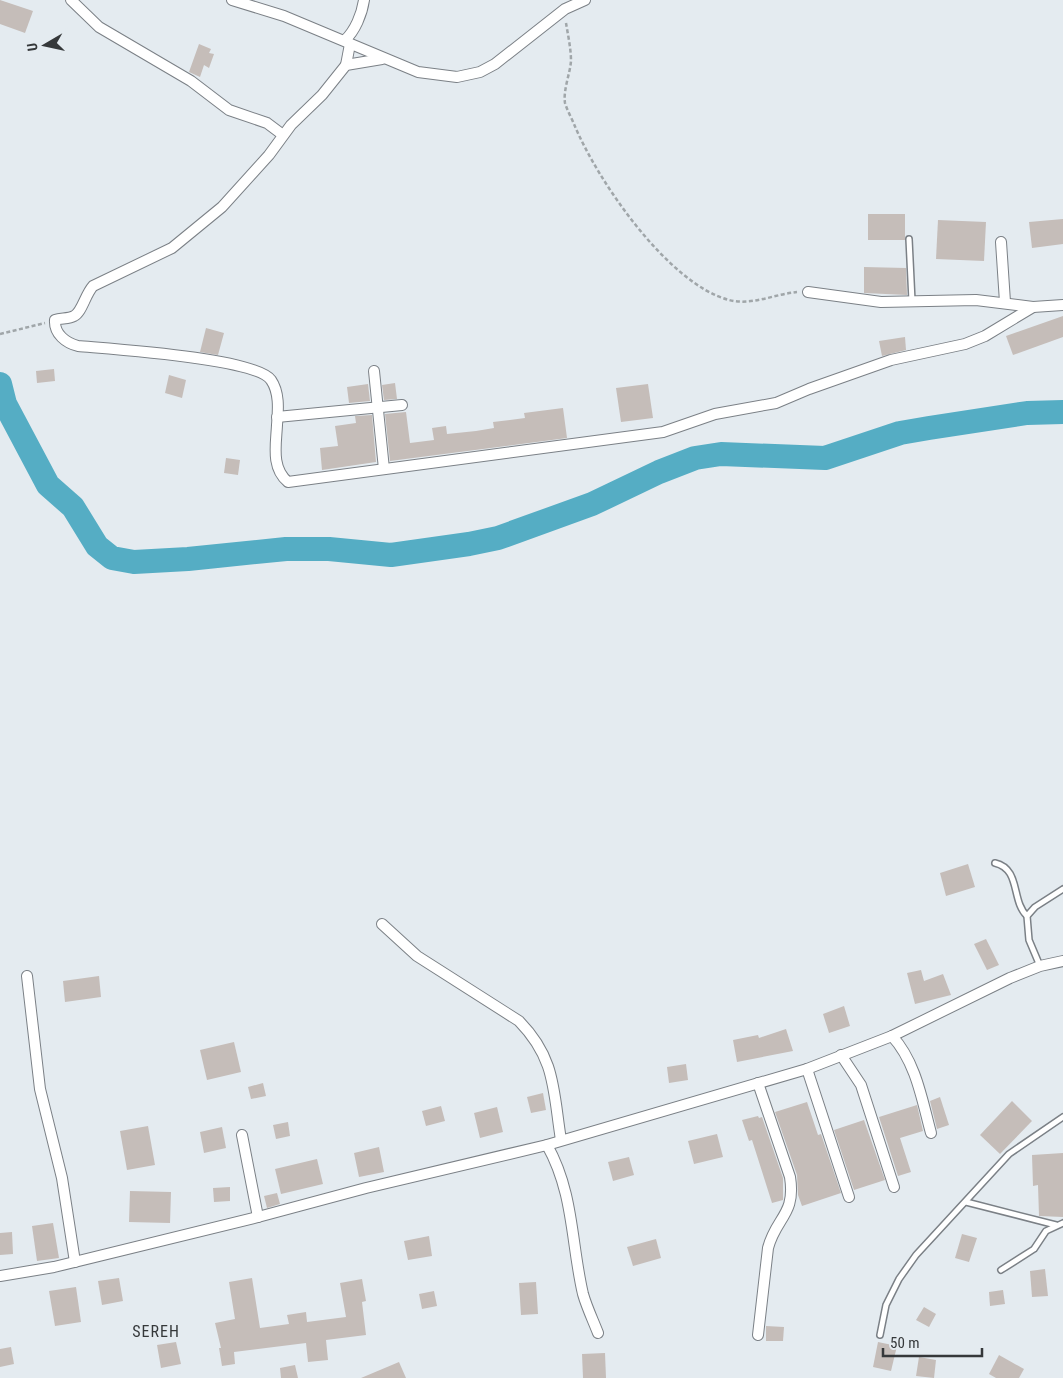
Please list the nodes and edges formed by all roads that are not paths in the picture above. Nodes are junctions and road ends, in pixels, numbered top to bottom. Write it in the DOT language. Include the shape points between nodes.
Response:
graph roads {
  1 [pos="71,0"];
  2 [pos="232,0"];
  3 [pos="364,0"];
  4 [pos="585,0"];
  5 [pos="348,42"];
  6 [pos="382,59"];
  7 [pos="346,64"];
  8 [pos="283,135"];
  9 [pos="908,239"];
  10 [pos="1001,242"];
  11 [pos="808,292"];
  12 [pos="912,302"];
  13 [pos="1005,302"];
  14 [pos="1063,305"];
  15 [pos="1033,307"];
  16 [pos="374,372"];
  17 [pos="402,405"];
  18 [pos="377,408"];
  19 [pos="277,417"];
  20 [pos="384,469"];
  21 [pos="995,863"];
  22 [pos="1063,889"];
  23 [pos="1027,916"];
  24 [pos="382,924"];
  25 [pos="1063,962"];
  26 [pos="1040,966"];
  27 [pos="27,976"];
  28 [pos="892,1036"];
  29 [pos="841,1055"];
  30 [pos="807,1069"];
  31 [pos="758,1084"];
  32 [pos="1063,1118"];
  33 [pos="931,1133"];
  34 [pos="242,1136"];
  35 [pos="561,1140"];
  36 [pos="547,1145"];
  37 [pos="894,1187"];
  38 [pos="849,1197"];
  39 [pos="966,1202"];
  40 [pos="258,1218"];
  41 [pos="1063,1223"];
  42 [pos="1056,1225"];
  43 [pos="75,1262"];
  44 [pos="1001,1270"];
  45 [pos="0,1276"];
  46 [pos="598,1334"];
  47 [pos="758,1335"];
  48 [pos="880,1335"];
  1 -- 8 [label="street" via="99,27 191,81 229,110 267,123"];
  2 -- 5 [label="street" via="284,16"];
  3 -- 5 [label="street" via="363,10"];
  4 -- 6 [label="street" via="565,9 496,64 470,75 439,76"];
  5 -- 6 [label="street"];
  5 -- 7 [label="street"];
  6 -- 7 [label="street"];
  7 -- 8 [label="street" via="322,96"];
  8 -- 19 [label="street" via="251,177 198,228 172,248 93,286 73,318 54,320 63,340 78,346 230,363 264,374 274,386"];
  9 -- 12 [label="lane"];
  10 -- 13 [label="street"];
  11 -- 12 [label="street" via="881,302"];
  12 -- 13 [label="street"];
  13 -- 15 [label="street"];
  14 -- 15 [label="street"];
  15 -- 20 [label="street" via="985,336 965,344 891,360 776,403 714,414 663,432"];
  16 -- 18 [label="street"];
  17 -- 18 [label="street"];
  18 -- 19 [label="street"];
  18 -- 20 [label="street"];
  19 -- 20 [label="street" via="276,464 288,482"];
  21 -- 23 [label="lane" via="1010,872 1018,902"];
  22 -- 23 [label="lane" via="1034,907"];
  23 -- 26 [label="lane" via="1029,940"];
  24 -- 35 [label="street" via="417,956 519,1021 533,1035 547,1059"];
  25 -- 26 [label="street"];
  26 -- 28 [label="street"];
  27 -- 43 [label="street" via="40,1089 62,1178"];
  28 -- 29 [label="street"];
  28 -- 33 [label="street" via="903,1047 912,1068"];
  29 -- 30 [label="street"];
  29 -- 37 [label="street" via="861,1085"];
  30 -- 31 [label="street"];
  30 -- 38 [label="street"];
  31 -- 35 [label="street"];
  31 -- 47 [label="street" via="792,1190 791,1204 770,1238"];
  32 -- 39 [label="lane" via="1009,1154"];
  34 -- 40 [label="street"];
  35 -- 36 [label="street"];
  36 -- 40 [label="street" via="366,1188"];
  36 -- 46 [label="street" via="564,1186 583,1292"];
  39 -- 42 [label="lane"];
  39 -- 48 [label="lane" via="899,1279 886,1305"];
  40 -- 43 [label="street"];
  41 -- 42 [label="lane"];
  42 -- 44 [label="lane" via="1046,1231 1034,1249"];
  43 -- 45 [label="street"];
}
